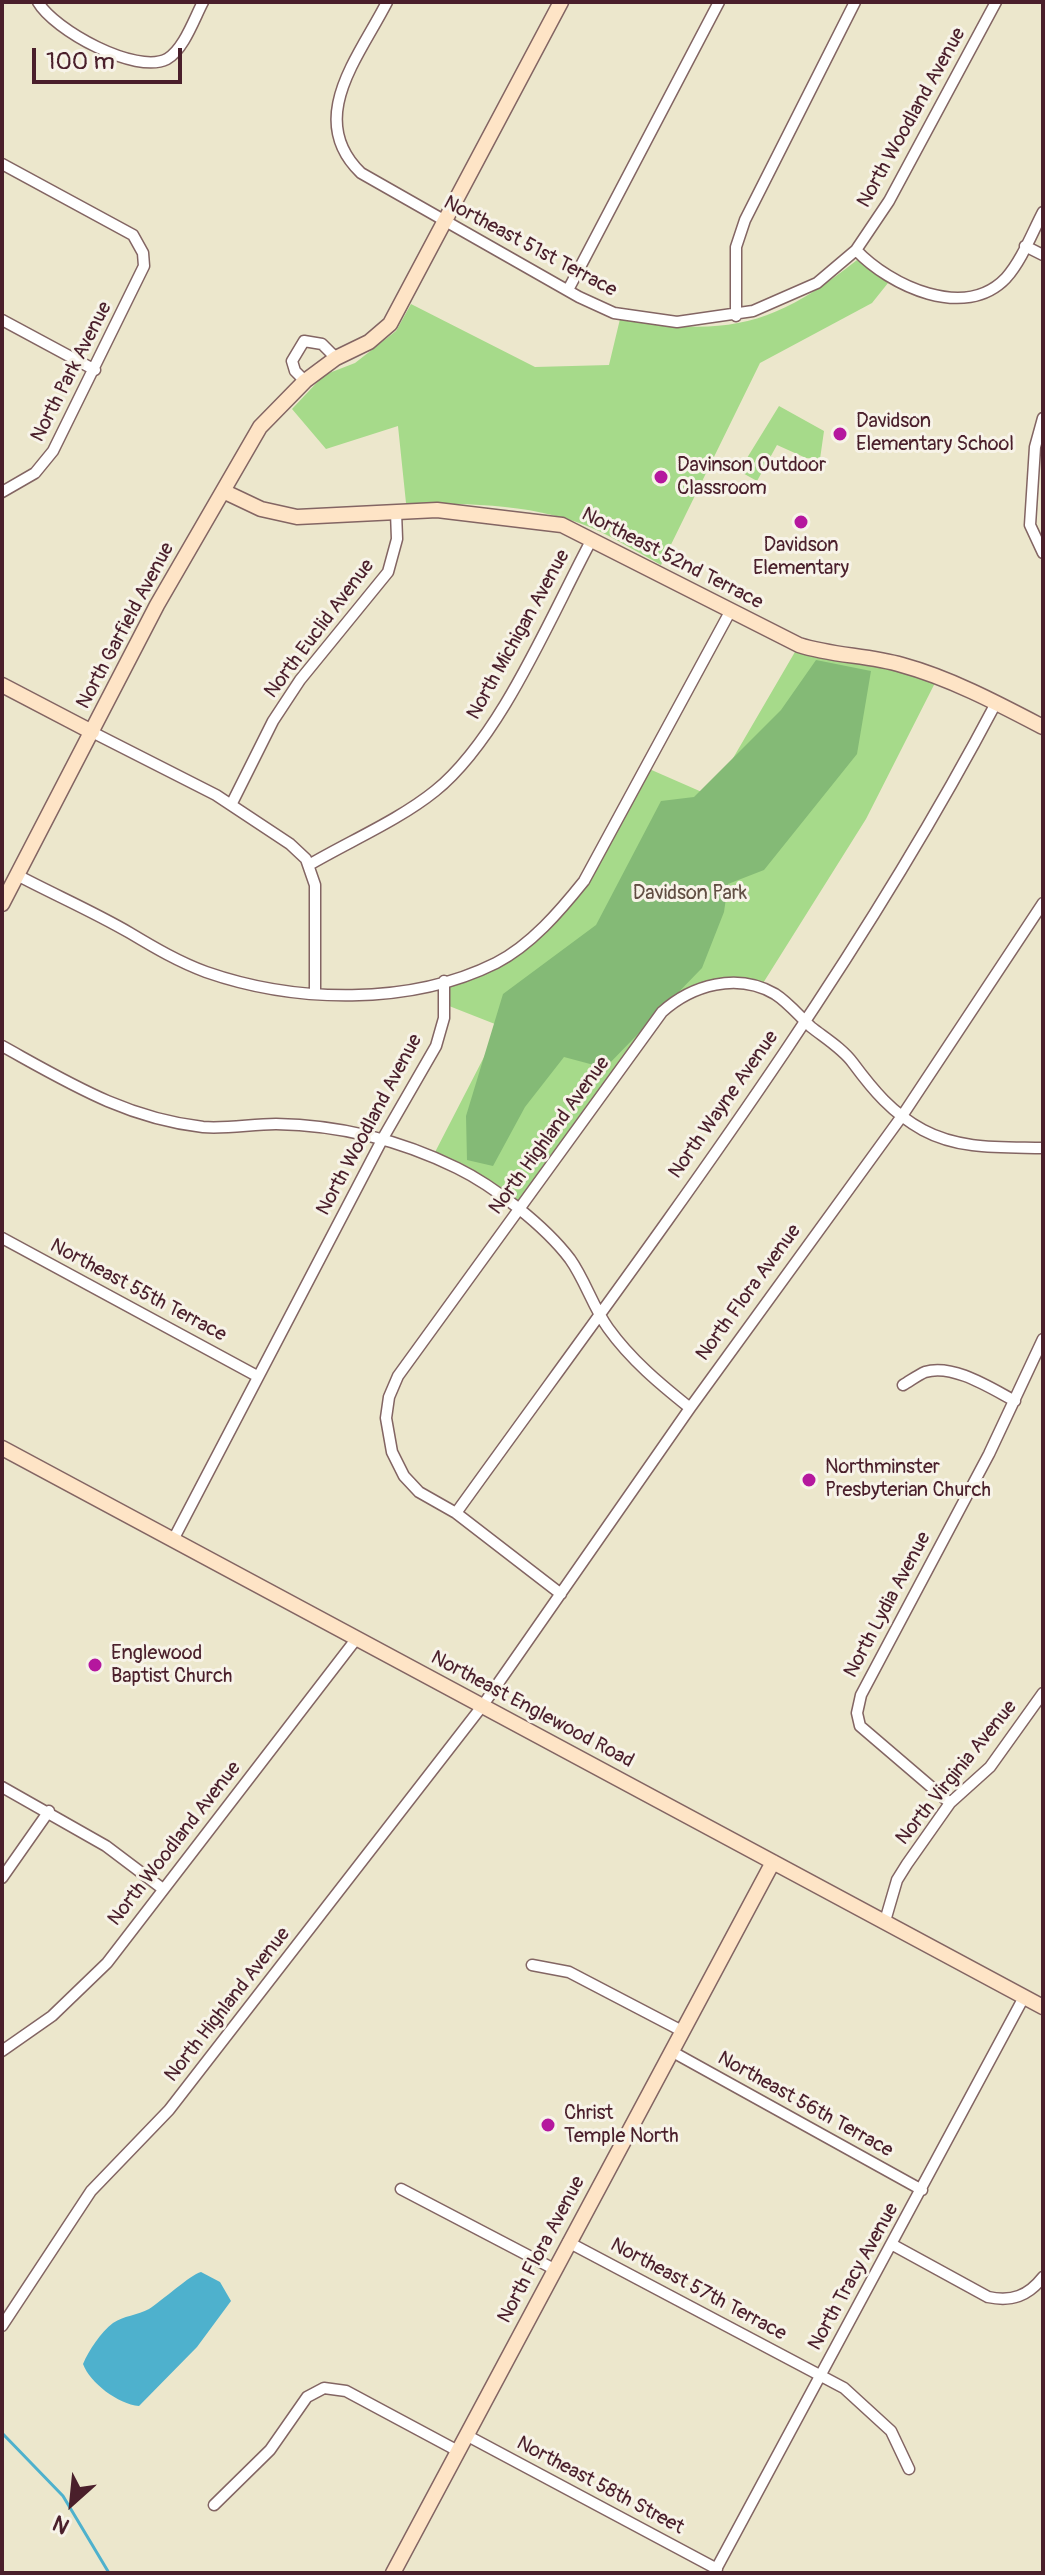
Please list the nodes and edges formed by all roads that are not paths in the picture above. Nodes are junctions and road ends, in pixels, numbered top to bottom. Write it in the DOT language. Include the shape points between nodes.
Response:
graph roads {
  1 [pos="38,2"];
  2 [pos="203,2"];
  3 [pos="387,2"];
  4 [pos="561,2"];
  5 [pos="719,2"];
  6 [pos="855,2"];
  7 [pos="996,2"];
  8 [pos="2,164"];
  9 [pos="1043,212"];
  10 [pos="445,222"];
  11 [pos="1025,246"];
  12 [pos="856,250"];
  13 [pos="1043,255"];
  14 [pos="568,290"];
  15 [pos="736,316"];
  16 [pos="2,320"];
  17 [pos="336,358"];
  18 [pos="95,370"];
  19 [pos="305,381"];
  20 [pos="1043,418"];
  21 [pos="223,491"];
  22 [pos="2,492"];
  23 [pos="396,512"];
  24 [pos="592,539"];
  25 [pos="1042,553"];
  26 [pos="731,610"];
  27 [pos="2,685"];
  28 [pos="996,703"];
  29 [pos="1043,727"];
  30 [pos="92,732"];
  31 [pos="231,805"];
  32 [pos="309,865"];
  33 [pos="17,875"];
  34 [pos="1043,903"];
  35 [pos="2,904"];
  36 [pos="444,981"];
  37 [pos="315,993"];
  38 [pos="804,1021"];
  39 [pos="2,1046"];
  40 [pos="902,1116"];
  41 [pos="383,1138"];
  42 [pos="1043,1148"];
  43 [pos="519,1210"];
  44 [pos="2,1238"];
  45 [pos="599,1315"];
  46 [pos="1043,1339"];
  47 [pos="257,1376"];
  48 [pos="903,1385"];
  49 [pos="1015,1401"];
  50 [pos="690,1408"];
  51 [pos="2,1448"];
  52 [pos="456,1513"];
  53 [pos="173,1540"];
  54 [pos="561,1594"];
  55 [pos="357,1638"];
  56 [pos="1043,1693"];
  57 [pos="483,1705"];
  58 [pos="2,1787"];
  59 [pos="950,1803"];
  60 [pos="49,1811"];
  61 [pos="773,1862"];
  62 [pos="2,1878"];
  63 [pos="163,1889"];
  64 [pos="885,1921"];
  65 [pos="532,1965"];
  66 [pos="1024,1997"];
  67 [pos="1043,2007"];
  68 [pos="682,2031"];
  69 [pos="2,2051"];
  70 [pos="671,2051"];
  71 [pos="401,2189"];
  72 [pos="922,2190"];
  73 [pos="568,2242"];
  74 [pos="893,2245"];
  75 [pos="554,2269"];
  76 [pos="1043,2277"];
  77 [pos="2,2326"];
  78 [pos="821,2375"];
  79 [pos="466,2435"];
  80 [pos="458,2451"];
  81 [pos="909,2469"];
  82 [pos="214,2505"];
  83 [pos="716,2571"];
  84 [pos="393,2573"];
  1 -- 2 [label="street" via="80,40 144,62 171,56"];
  3 -- 10 [label="street, Northeast 51st Terrace" via="337,100 339,141 361,173"];
  4 -- 10 [label="street, North Garfield Avenue"];
  5 -- 14 [label="street"];
  6 -- 15 [label="street" via="745,220 736,247"];
  7 -- 12 [label="street, North Woodland Avenue" via="889,201"];
  8 -- 18 [label="street, North Park Avenue" via="133,235 141,249 143,272"];
  9 -- 11 [label="street"];
  10 -- 14 [label="street, Northeast 51st Terrace"];
  10 -- 17 [label="street, North Garfield Avenue" via="390,324 369,342"];
  11 -- 12 [label="street" via="1006,278 992,289 953,299 916,288"];
  11 -- 13 [label="street"];
  12 -- 15 [label="street, Northeast 51st Terrace" via="794,295"];
  14 -- 15 [label="street, Northeast 51st Terrace" via="639,319 677,322"];
  16 -- 18 [label="street"];
  17 -- 19 [label="street, North Garfield Avenue"];
  17 -- 19 [label="street" via="322,344 304,341 292,361"];
  18 -- 22 [label="street, North Park Avenue" via="44,463"];
  19 -- 21 [label="street, North Garfield Avenue" via="260,427"];
  20 -- 25 [label="street" via="1035,447 1030,525"];
  21 -- 23 [label="street, Northeast 52nd Terrace" via="261,509 297,517"];
  21 -- 30 [label="street, North Garfield Avenue"];
  23 -- 24 [label="street, Northeast 52nd Terrace" via="437,510 562,525"];
  23 -- 31 [label="street, North Euclid Avenue" via="397,539 388,572 300,680"];
  24 -- 26 [label="street, Northeast 52nd Terrace"];
  24 -- 32 [label="street, North Michigan Avenue" via="494,723 461,766 432,793"];
  26 -- 28 [label="street, Northeast 52nd Terrace" via="799,645 904,665"];
  26 -- 36 [label="street" via="584,881 540,929 506,956"];
  27 -- 30 [label="street"];
  28 -- 29 [label="street, Northeast 52nd Terrace"];
  28 -- 38 [label="street, North Wayne Avenue" via="939,812"];
  30 -- 31 [label="street"];
  30 -- 33 [label="street, North Garfield Avenue"];
  31 -- 32 [label="street" via="296,848"];
  32 -- 37 [label="street" via="315,885"];
  33 -- 35 [label="street, North Garfield Avenue"];
  33 -- 37 [label="street" via="204,971"];
  34 -- 40 [label="street, North Flora Avenue"];
  36 -- 37 [label="street" via="390,992"];
  36 -- 41 [label="street, North Woodland Avenue" via="444,1018 436,1046"];
  38 -- 40 [label="street, North Highland Avenue" via="852,1061 876,1095"];
  38 -- 43 [label="street, North Highland Avenue" via="773,993 747,984 720,983 683,996 653,1022"];
  38 -- 45 [label="street, North Wayne Avenue"];
  39 -- 41 [label="street" via="94,1098 134,1112 205,1127 298,1126"];
  40 -- 42 [label="street, North Highland Avenue" via="959,1144"];
  40 -- 50 [label="street, North Flora Avenue"];
  41 -- 43 [label="street" via="457,1168"];
  41 -- 47 [label="street, North Woodland Avenue"];
  43 -- 45 [label="street" via="570,1259"];
  43 -- 52 [label="street, North Highland Avenue" via="398,1376 389,1397 386,1418 392,1452 404,1476 419,1492"];
  44 -- 47 [label="street, Northeast 55th Terrace"];
  45 -- 50 [label="street" via="648,1374"];
  45 -- 52 [label="street, North Wayne Avenue"];
  46 -- 49 [label="street, North Lydia Avenue"];
  47 -- 53 [label="street, North Woodland Avenue"];
  48 -- 49 [label="street" via="928,1371 952,1374"];
  49 -- 59 [label="street, North Lydia Avenue" via="861,1695 857,1718 864,1732"];
  50 -- 54 [label="street, North Flora Avenue"];
  51 -- 53 [label="street, Northeast Englewood Road"];
  52 -- 54 [label="street"];
  53 -- 55 [label="street, Northeast Englewood Road"];
  54 -- 57 [label="street, North Flora Avenue"];
  55 -- 57 [label="street, Northeast Englewood Road"];
  55 -- 63 [label="street, North Woodland Avenue"];
  56 -- 59 [label="street, North Virginia Avenue" via="990,1767"];
  57 -- 61 [label="street, Northeast Englewood Road"];
  57 -- 77 [label="street, North Highland Avenue" via="169,2110 91,2191"];
  58 -- 60 [label="street"];
  59 -- 64 [label="street, North Virginia Avenue" via="897,1880"];
  60 -- 62 [label="street"];
  60 -- 63 [label="street"];
  61 -- 64 [label="street, Northeast Englewood Road"];
  61 -- 68 [label="street, North Flora Avenue"];
  63 -- 69 [label="street, North Woodland Avenue" via="88,1984"];
  64 -- 66 [label="street, Northeast Englewood Road"];
  65 -- 68 [label="street" via="569,1972"];
  66 -- 67 [label="street, Northeast Englewood Road"];
  66 -- 72 [label="street, North Tracy Avenue"];
  68 -- 70 [label="street, North Flora Avenue"];
  70 -- 72 [label="street, Northeast 56th Terrace"];
  70 -- 73 [label="street, North Flora Avenue"];
  71 -- 75 [label="street"];
  72 -- 74 [label="street, North Tracy Avenue"];
  73 -- 75 [label="street, North Flora Avenue"];
  73 -- 78 [label="street, Northeast 57th Terrace"];
  74 -- 76 [label="street" via="1001,2300 1025,2295"];
  74 -- 78 [label="street, North Tracy Avenue"];
  75 -- 79 [label="street, North Flora Avenue"];
  78 -- 81 [label="street, Northeast 57th Terrace" via="877,2415"];
  78 -- 83 [label="street, North Tracy Avenue"];
  79 -- 80 [label="street, North Flora Avenue"];
  79 -- 83 [label="street, Northeast 58th Street"];
  80 -- 82 [label="street" via="346,2391 324,2388 307,2397 270,2450"];
  80 -- 84 [label="street, North Flora Avenue"];
}
